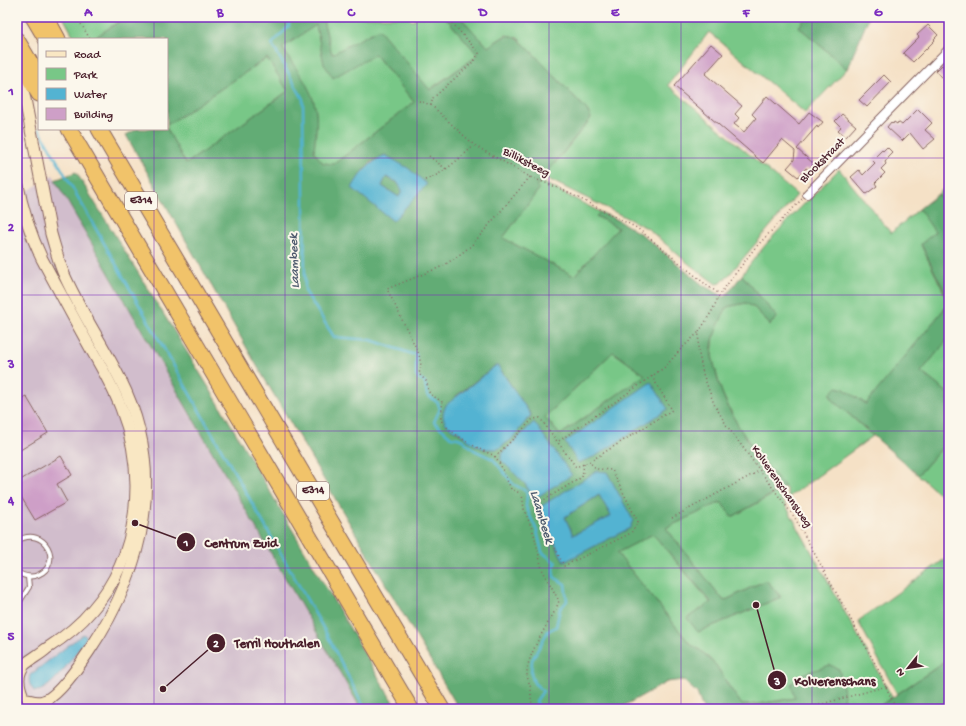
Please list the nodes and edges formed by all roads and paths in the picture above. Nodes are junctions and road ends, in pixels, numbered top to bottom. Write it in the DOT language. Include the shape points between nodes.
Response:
graph roads {
  1 [pos="32,17"];
  2 [pos="46,17"];
  3 [pos="77,17"];
  4 [pos="447,17"];
  5 [pos="45,38"];
  6 [pos="57,38"];
  7 [pos="89,38"];
  8 [pos="17,40"];
  9 [pos="949,50"];
  10 [pos="17,58"];
  11 [pos="17,74"];
  12 [pos="38,76"];
  13 [pos="38,92"];
  14 [pos="419,101"];
  15 [pos="431,105"];
  16 [pos="61,130"];
  17 [pos="71,130"];
  18 [pos="100,130"];
  19 [pos="474,145"];
  20 [pos="429,156"];
  21 [pos="446,169"];
  22 [pos="530,177"];
  23 [pos="425,180"];
  24 [pos="17,181"];
  25 [pos="807,194"];
  26 [pos="117,209"];
  27 [pos="720,294"];
  28 [pos="699,332"];
  29 [pos="651,375"];
  30 [pos="558,441"];
  31 [pos="495,457"];
  32 [pos="589,462"];
  33 [pos="584,464"];
  34 [pos="759,471"];
  35 [pos="672,518"];
  36 [pos="17,541"];
  37 [pos="17,572"];
  38 [pos="28,577"];
  39 [pos="17,606"];
  40 [pos="887,686"];
  41 [pos="24,699"];
  42 [pos="411,709"];
  43 [pos="442,709"];
  44 [pos="536,709"];
  45 [pos="804,709"];
  46 [pos="896,709"];
  1 -- 5 [label="highway"];
  2 -- 6 [label="highway"];
  3 -- 7 [label="path"];
  4 -- 15 [label="path" via="479,53 474,62 433,98"];
  8 -- 12 [label="highway"];
  9 -- 25 [label="street, Blookstraat"];
  10 -- 13 [label="highway"];
  11 -- 41 [label="street" via="25,99 56,252 71,289 128,395 140,431 146,470 145,512 141,537 127,578 108,620 83,661 59,690 42,702"];
  14 -- 15 [label="path"];
  15 -- 19 [label="path, Billiksteeg"];
  16 -- 26 [label="highway, E314" via="102,197"];
  17 -- 26 [label="highway, E314"];
  18 -- 43 [label="highway, E314"];
  19 -- 21 [label="path"];
  19 -- 22 [label="path, Billiksteeg"];
  20 -- 21 [label="path"];
  21 -- 23 [label="path"];
  22 -- 27 [label="path, Billiksteeg" via="637,228"];
  22 -- 31 [label="path" via="470,246 443,266 387,289 419,354 419,374 428,382 427,390 430,394 442,402 440,418 445,426 478,449"];
  24 -- 41 [label="street" via="23,210 39,253 122,409 133,451 136,483 135,512 117,574 84,619 20,670 18,676"];
  25 -- 27 [label="path, Blookstraat" via="754,249"];
  26 -- 42 [label="highway, E314"];
  27 -- 28 [label="path, Kolverenschansweg"];
  28 -- 29 [label="path" via="665,367"];
  28 -- 34 [label="path, Kolverenschansweg" via="698,350 702,374 714,404"];
  29 -- 30 [label="path"];
  29 -- 32 [label="path" via="672,410"];
  30 -- 31 [label="path" via="540,418 533,419"];
  30 -- 33 [label="path" via="576,467"];
  31 -- 44 [label="path" via="511,488 522,494 542,569 559,601 530,657 527,674 531,699"];
  32 -- 33 [label="path"];
  32 -- 33 [label="path" via="597,468 612,470 638,522 631,533 564,566 534,506 582,477"];
  34 -- 35 [label="path"];
  34 -- 40 [label="path, Kolverenschansweg" via="795,518"];
  36 -- 38 [label="lane" via="29,536 36,537 42,540 50,551 46,569 41,574"];
  37 -- 38 [label="lane"];
  38 -- 39 [label="lane" via="29,587"];
  40 -- 45 [label="path"];
  40 -- 46 [label="path, Kolverenschansweg"];
}
